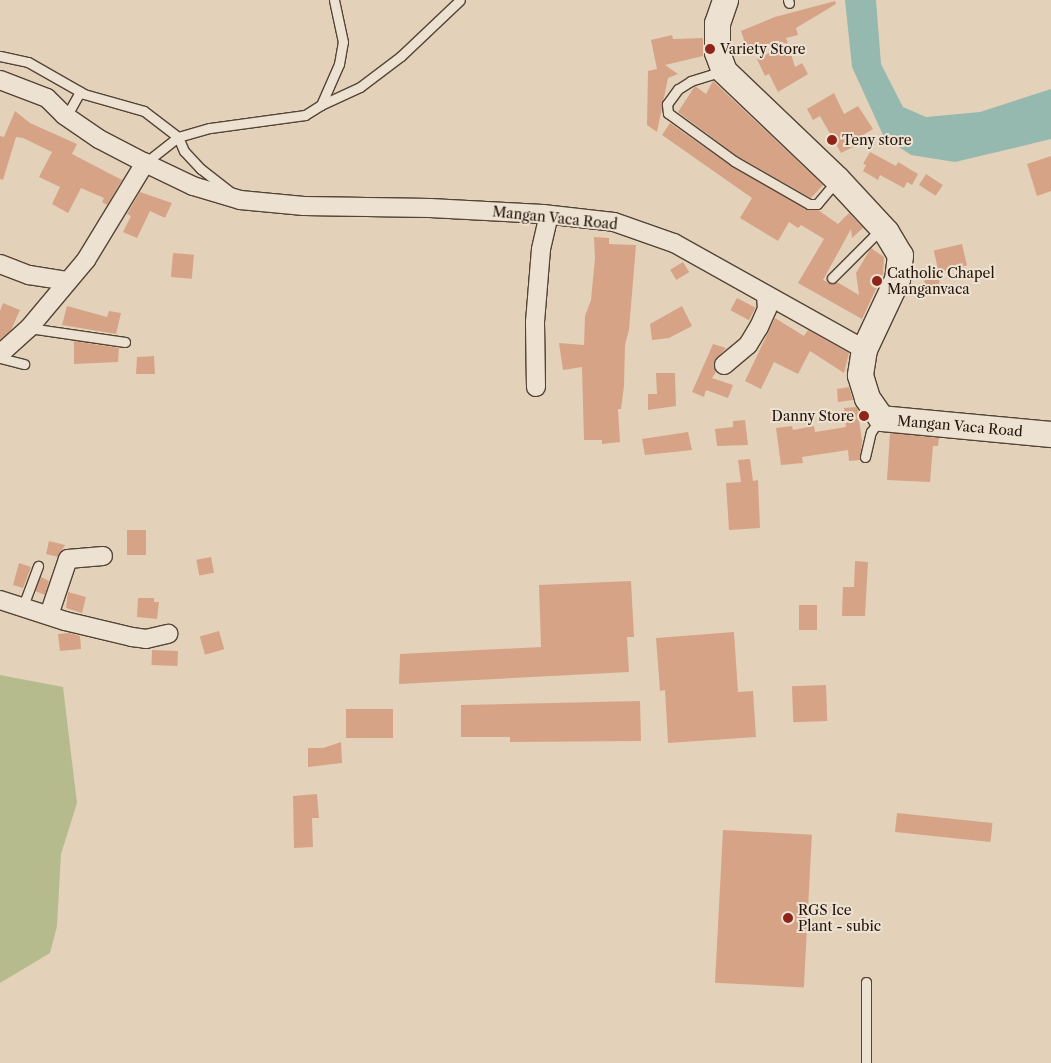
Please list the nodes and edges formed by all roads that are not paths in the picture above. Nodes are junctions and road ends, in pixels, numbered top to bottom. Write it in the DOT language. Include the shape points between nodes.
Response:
graph roads {
  1 [pos="334,0"];
  2 [pos="460,0"];
  3 [pos="725,0"];
  4 [pos="0,56"];
  5 [pos="724,70"];
  6 [pos="0,80"];
  7 [pos="80,92"];
  8 [pos="321,105"];
  9 [pos="66,117"];
  10 [pos="178,137"];
  11 [pos="145,163"];
  12 [pos="837,178"];
  13 [pos="240,200"];
  14 [pos="549,215"];
  15 [pos="882,228"];
  16 [pos="0,264"];
  17 [pos="832,278"];
  18 [pos="67,281"];
  19 [pos="766,296"];
  20 [pos="29,328"];
  21 [pos="125,342"];
  22 [pos="864,348"];
  23 [pos="0,354"];
  24 [pos="0,358"];
  25 [pos="24,364"];
  26 [pos="724,365"];
  27 [pos="536,387"];
  28 [pos="881,418"];
  29 [pos="1051,434"];
  30 [pos="865,456"];
  31 [pos="102,556"];
  32 [pos="38,566"];
  33 [pos="0,600"];
  34 [pos="23,606"];
  35 [pos="49,615"];
  36 [pos="168,634"];
  37 [pos="866,982"];
  38 [pos="866,1063"];
  1 -- 8 [label="lane" via="343,42 339,64"];
  2 -- 8 [label="lane" via="388,67 360,87"];
  3 -- 5 [label="street" via="717,23 717,52"];
  4 -- 7 [label="lane" via="28,62"];
  5 -- 12 [label="street"];
  5 -- 12 [label="lane" via="678,89 668,104 668,113 734,161 809,204 816,204"];
  6 -- 9 [label="street, Mangan Vaca Road" via="33,91"];
  7 -- 9 [label="lane"];
  7 -- 10 [label="lane" via="144,111"];
  8 -- 10 [label="lane" via="305,115 210,128"];
  9 -- 11 [label="street, Mangan Vaca Road" via="98,139"];
  10 -- 11 [label="lane"];
  10 -- 13 [label="lane" via="184,151"];
  11 -- 13 [label="street, Mangan Vaca Road" via="193,186"];
  11 -- 18 [label="street" via="101,237"];
  12 -- 15 [label="street"];
  13 -- 14 [label="street, Mangan Vaca Road" via="304,206 430,208"];
  14 -- 19 [label="street, Mangan Vaca Road" via="614,222 674,243"];
  14 -- 27 [label="street" via="541,249 535,322"];
  15 -- 17 [label="lane"];
  15 -- 22 [label="street" via="900,255 897,279"];
  16 -- 18 [label="street" via="29,276"];
  18 -- 20 [label="street"];
  19 -- 22 [label="street, Mangan Vaca Road"];
  19 -- 26 [label="street" via="767,309 759,328 748,345"];
  20 -- 21 [label="lane"];
  20 -- 23 [label="street"];
  22 -- 28 [label="street, Mangan Vaca Road" via="860,375 867,398"];
  24 -- 25 [label="lane"];
  28 -- 29 [label="street, Mangan Vaca Road"];
  28 -- 30 [label="lane" via="871,432"];
  31 -- 35 [label="street" via="68,559"];
  32 -- 34 [label="lane"];
  33 -- 34 [label="street"];
  34 -- 35 [label="street"];
  35 -- 36 [label="street" via="132,637 146,639"];
  37 -- 38 [label="lane"];
}
